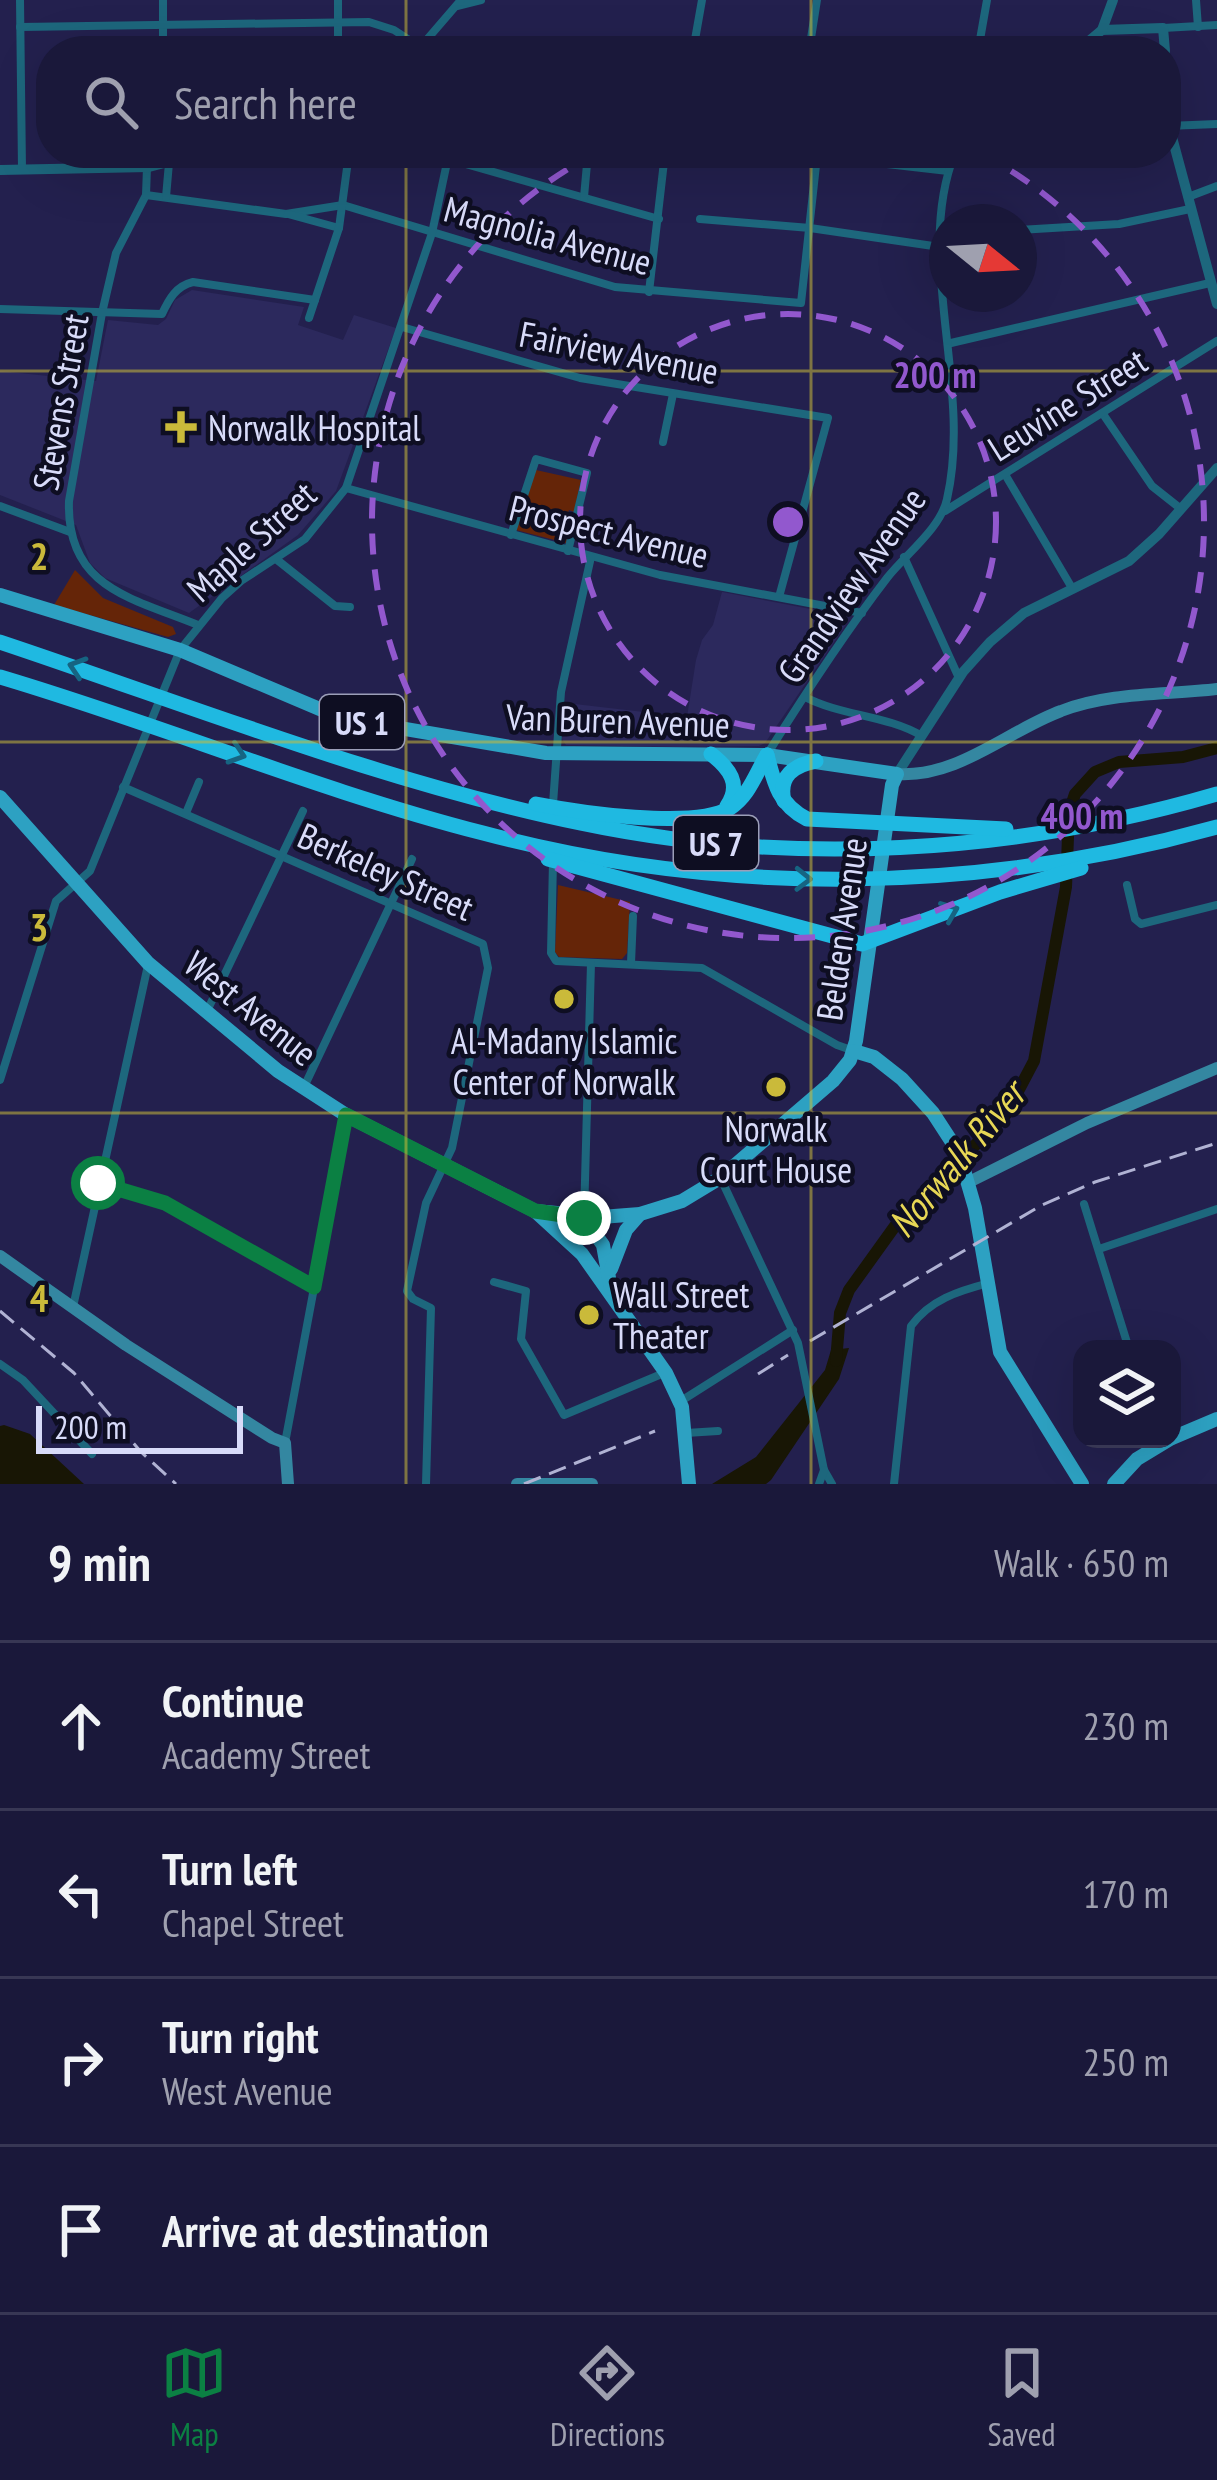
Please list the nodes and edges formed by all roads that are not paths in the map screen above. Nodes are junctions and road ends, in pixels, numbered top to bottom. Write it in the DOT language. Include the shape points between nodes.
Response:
graph roads {
  1 [pos="20,0"];
  2 [pos="163,0"];
  3 [pos="338,0"];
  4 [pos="482,0"];
  5 [pos="702,0"];
  6 [pos="817,0"];
  7 [pos="987,0"];
  8 [pos="1113,0"];
  9 [pos="1196,0"];
  10 [pos="458,3"];
  11 [pos="338,22"];
  12 [pos="163,23"];
  13 [pos="1217,25"];
  14 [pos="20,26"];
  15 [pos="1198,27"];
  16 [pos="1163,28"];
  17 [pos="1102,30"];
  18 [pos="163,36"];
  19 [pos="338,36"];
  20 [pos="402,36"];
  21 [pos="430,36"];
  22 [pos="696,36"];
  23 [pos="811,36"];
  24 [pos="981,36"];
  25 [pos="1095,36"];
  26 [pos="1164,36"];
  27 [pos="1217,124"];
  28 [pos="1181,125"];
  29 [pos="105,168"];
  30 [pos="147,168"];
  31 [pos="167,168"];
  32 [pos="348,168"];
  33 [pos="446,168"];
  34 [pos="488,168"];
  35 [pos="587,168"];
  36 [pos="664,168"];
  37 [pos="816,168"];
  38 [pos="923,168"];
  39 [pos="949,168"];
  40 [pos="1179,168"];
  41 [pos="0,170"];
  42 [pos="22,170"];
  43 [pos="948,171"];
  44 [pos="1217,186"];
  45 [pos="146,195"];
  46 [pos="166,197"];
  47 [pos="584,197"];
  48 [pos="1188,203"];
  49 [pos="945,204"];
  50 [pos="343,205"];
  51 [pos="286,214"];
  52 [pos="659,219"];
  53 [pos="700,219"];
  54 [pos="339,228"];
  55 [pos="810,228"];
  56 [pos="1037,229"];
  57 [pos="432,233"];
  58 [pos="929,239"];
  59 [pos="1210,283"];
  60 [pos="650,292"];
  61 [pos="315,300"];
  62 [pos="1217,304"];
  63 [pos="0,309"];
  64 [pos="948,312"];
  65 [pos="102,313"];
  66 [pos="309,318"];
  67 [pos="402,327"];
  68 [pos="1217,341"];
  69 [pos="950,343"];
  70 [pos="674,394"];
  71 [pos="1103,414"];
  72 [pos="663,442"];
  73 [pos="1217,468"];
  74 [pos="1006,475"];
  75 [pos="346,488"];
  76 [pos="0,506"];
  77 [pos="1181,509"];
  78 [pos="944,512"];
  79 [pos="70,532"];
  80 [pos="511,536"];
  81 [pos="568,551"];
  82 [pos="904,556"];
  83 [pos="591,557"];
  84 [pos="276,560"];
  85 [pos="1072,588"];
  86 [pos="0,595"];
  87 [pos="779,596"];
  88 [pos="350,607"];
  89 [pos="862,613"];
  90 [pos="198,626"];
  91 [pos="0,642"];
  92 [pos="180,650"];
  93 [pos="0,675"];
  94 [pos="959,678"];
  95 [pos="1217,689"];
  96 [pos="805,697"];
  97 [pos="922,736"];
  98 [pos="554,754"];
  99 [pos="711,754"];
  100 [pos="767,755"];
  101 [pos="816,761"];
  102 [pos="898,774"];
  103 [pos="199,782"];
  104 [pos="123,788"];
  105 [pos="1217,794"];
  106 [pos="0,797"];
  107 [pos="785,803"];
  108 [pos="302,811"];
  109 [pos="720,812"];
  110 [pos="187,813"];
  111 [pos="551,827"];
  112 [pos="1217,828"];
  113 [pos="1040,830"];
  114 [pos="279,853"];
  115 [pos="562,858"];
  116 [pos="412,859"];
  117 [pos="1031,874"];
  118 [pos="76,884"];
  119 [pos="1127,884"];
  120 [pos="391,903"];
  121 [pos="1216,907"];
  122 [pos="633,916"];
  123 [pos="871,943"];
  124 [pos="148,963"];
  125 [pos="591,963"];
  126 [pos="631,963"];
  127 [pos="206,1013"];
  128 [pos="854,1051"];
  129 [pos="1217,1069"];
  130 [pos="0,1078"];
  131 [pos="303,1088"];
  132 [pos="346,1115"];
  133 [pos="445,1166"];
  134 [pos="968,1176"];
  135 [pos="720,1178"];
  136 [pos="98,1183"];
  137 [pos="1084,1204"];
  138 [pos="535,1211"];
  139 [pos="1216,1212"];
  140 [pos="640,1214"];
  141 [pos="584,1218"];
  142 [pos="1099,1249"];
  143 [pos="582,1254"];
  144 [pos="0,1256"];
  145 [pos="609,1274"];
  146 [pos="494,1282"];
  147 [pos="988,1283"];
  148 [pos="314,1287"];
  149 [pos="612,1292"];
  150 [pos="73,1306"];
  151 [pos="794,1330"];
  152 [pos="1126,1340"];
  153 [pos="0,1364"];
  154 [pos="666,1372"];
  155 [pos="681,1401"];
  156 [pos="1217,1419"];
  157 [pos="718,1431"];
  158 [pos="685,1432"];
  159 [pos="1181,1433"];
  160 [pos="285,1443"];
  161 [pos="1152,1448"];
  162 [pos="92,1454"];
  163 [pos="824,1470"];
  164 [pos="288,1484"];
  165 [pos="425,1484"];
  166 [pos="517,1484"];
  167 [pos="592,1484"];
  168 [pos="689,1484"];
  169 [pos="819,1484"];
  170 [pos="832,1484"];
  171 [pos="895,1484"];
  172 [pos="1082,1484"];
  173 [pos="1114,1484"];
  1 -- 14 [label="street"];
  2 -- 12 [label="street"];
  3 -- 11 [label="street"];
  4 -- 10 [label="street"];
  5 -- 22 [label="street"];
  6 -- 23 [label="street"];
  7 -- 24 [label="street"];
  8 -- 17 [label="street"];
  9 -- 15 [label="street"];
  10 -- 21 [label="street"];
  11 -- 12 [label="street"];
  11 -- 19 [label="street"];
  11 -- 20 [label="street" via="369,22"];
  12 -- 14 [label="street"];
  12 -- 18 [label="street"];
  13 -- 15 [label="street"];
  14 -- 42 [label="street"];
  15 -- 16 [label="street"];
  16 -- 17 [label="street"];
  16 -- 26 [label="street"];
  17 -- 25 [label="street"];
  27 -- 28 [label="street"];
  29 -- 42 [label="street"];
  30 -- 45 [label="street, Stevens Street"];
  31 -- 46 [label="street"];
  32 -- 50 [label="street"];
  33 -- 57 [label="street, Maple Street"];
  34 -- 47 [label="street"];
  35 -- 47 [label="street"];
  36 -- 52 [label="street"];
  37 -- 55 [label="street"];
  38 -- 43 [label="street"];
  39 -- 43 [label="street, Grandview Avenue"];
  40 -- 48 [label="street"];
  41 -- 42 [label="street"];
  43 -- 49 [label="street, Grandview Avenue"];
  44 -- 48 [label="street"];
  45 -- 46 [label="street"];
  45 -- 65 [label="street, Stevens Street" via="116,253"];
  46 -- 51 [label="street, Magnolia Avenue"];
  47 -- 52 [label="street"];
  48 -- 56 [label="street" via="1119,224"];
  48 -- 59 [label="street"];
  50 -- 51 [label="street, Magnolia Avenue"];
  50 -- 54 [label="street"];
  50 -- 57 [label="street, Magnolia Avenue"];
  51 -- 54 [label="street, Magnolia Avenue"];
  52 -- 60 [label="street"];
  53 -- 55 [label="street"];
  54 -- 61 [label="street"];
  55 -- 58 [label="street"];
  55 -- 60 [label="street, Magnolia Avenue" via="801,303"];
  57 -- 60 [label="street, Magnolia Avenue"];
  57 -- 67 [label="street, Maple Street"];
  59 -- 62 [label="street"];
  59 -- 69 [label="street"];
  61 -- 65 [label="street" via="193,282 162,314"];
  61 -- 66 [label="street"];
  63 -- 65 [label="street"];
  64 -- 69 [label="street, Grandview Avenue"];
  65 -- 79 [label="street, Stevens Street"];
  67 -- 70 [label="street, Fairview Avenue" via="580,378"];
  67 -- 75 [label="street, Maple Street"];
  68 -- 71 [label="street, Leuvine Street"];
  69 -- 78 [label="street, Grandview Avenue" via="954,451"];
  70 -- 72 [label="street"];
  70 -- 87 [label="street, Fairview Avenue" via="828,418"];
  71 -- 74 [label="street, Leuvine Street"];
  71 -- 77 [label="street" via="1143,476"];
  73 -- 77 [label="street"];
  74 -- 78 [label="street, Leuvine Street"];
  74 -- 85 [label="street"];
  75 -- 80 [label="street, Prospect Avenue"];
  75 -- 84 [label="street, Maple Street" via="313,531"];
  76 -- 79 [label="street"];
  77 -- 85 [label="street" via="1129,561"];
  78 -- 82 [label="street, Grandview Avenue"];
  79 -- 90 [label="street, Stevens Street" via="97,580"];
  80 -- 81 [label="street, Prospect Avenue"];
  80 -- 81 [label="street" via="536,459 587,473"];
  81 -- 83 [label="street, Prospect Avenue"];
  82 -- 89 [label="street, Grandview Avenue"];
  82 -- 94 [label="street"];
  83 -- 87 [label="street, Prospect Avenue"];
  83 -- 98 [label="street"];
  84 -- 88 [label="street" via="334,606"];
  84 -- 90 [label="street, Maple Street" via="241,580"];
  85 -- 94 [label="street" via="1024,613"];
  86 -- 92 [label="main road, Van Buren Avenue / US 1"];
  87 -- 89 [label="street, Prospect Avenue"];
  89 -- 96 [label="street, Grandview Avenue"];
  90 -- 92 [label="street, Maple Street"];
  111 -- 91 [label="highway, US 7, one-way"];
  92 -- 98 [label="main road, Van Buren Avenue / US 1" via="333,716"];
  92 -- 104 [label="street, Maple Street"];
  93 -- 111 [label="highway, one-way" via="381,802 436,828"];
  94 -- 97 [label="street"];
  95 -- 102 [label="main road" via="1076,706 954,764"];
  96 -- 97 [label="street"];
  96 -- 100 [label="street, Grandview Avenue"];
  97 -- 102 [label="street"];
  98 -- 99 [label="main road, Van Buren Avenue / US 1"];
  98 -- 111 [label="street"];
  99 -- 100 [label="main road, Van Buren Avenue / US 1"];
  99 -- 109 [label="highway" via="734,782"];
  100 -- 101 [label="main road, Van Buren Avenue / US 1"];
  100 -- 107 [label="highway"];
  100 -- 109 [label="highway" via="743,796"];
  101 -- 102 [label="main road, Van Buren Avenue / US 1"];
  101 -- 107 [label="highway" via="789,772"];
  102 -- 123 [label="main road, Belden Avenue"];
  103 -- 110 [label="street"];
  104 -- 110 [label="street, Berkeley Street"];
  104 -- 118 [label="street, Maple Street" via="90,871"];
  105 -- 113 [label="highway"];
  106 -- 118 [label="main road, West Avenue"];
  107 -- 113 [label="highway" via="807,819"];
  108 -- 114 [label="street"];
  109 -- 111 [label="highway"];
  110 -- 114 [label="street, Berkeley Street"];
  111 -- 113 [label="highway, US 7" via="872,848"];
  111 -- 115 [label="highway"];
  111 -- 125 [label="street" via="553,958"];
  112 -- 117 [label="highway"];
  114 -- 120 [label="street, Berkeley Street"];
  114 -- 127 [label="street"];
  115 -- 117 [label="highway, US 7, one-way" via="729,876"];
  115 -- 123 [label="highway"];
  116 -- 120 [label="street"];
  123 -- 117 [label="highway, one-way"];
  118 -- 124 [label="main road, West Avenue"];
  118 -- 130 [label="street, Maple Street" via="53,908"];
  119 -- 121 [label="street" via="1141,924"];
  120 -- 131 [label="street"];
  120 -- 133 [label="street, Berkeley Street" via="488,952"];
  122 -- 126 [label="street"];
  123 -- 128 [label="main road, Belden Avenue"];
  124 -- 127 [label="main road, West Avenue"];
  124 -- 136 [label="street"];
  125 -- 126 [label="street"];
  125 -- 141 [label="street"];
  126 -- 128 [label="street" via="702,968"];
  127 -- 131 [label="main road, West Avenue"];
  128 -- 134 [label="main road" via="895,1073 948,1134"];
  128 -- 135 [label="main road, Belden Avenue" via="833,1081"];
  129 -- 134 [label="main road"];
  131 -- 132 [label="main road, West Avenue"];
  132 -- 133 [label="main road, West Avenue"];
  132 -- 148 [label="street"];
  133 -- 138 [label="main road, West Avenue"];
  133 -- 165 [label="street" via="426,1203 407,1291 431,1308"];
  134 -- 147 [label="main road"];
  135 -- 140 [label="main road, Belden Avenue"];
  135 -- 151 [label="street"];
  136 -- 148 [label="street" via="165,1203"];
  136 -- 150 [label="street"];
  137 -- 142 [label="street"];
  138 -- 141 [label="main road, West Avenue"];
  138 -- 143 [label="main road"];
  139 -- 142 [label="street"];
  140 -- 141 [label="main road, Belden Avenue"];
  140 -- 145 [label="main road"];
  141 -- 143 [label="main road" via="575,1229"];
  141 -- 145 [label="main road" via="598,1233"];
  142 -- 152 [label="street"];
  143 -- 149 [label="main road"];
  144 -- 150 [label="main road"];
  145 -- 149 [label="main road"];
  146 -- 154 [label="street" via="526,1291 521,1340 564,1415"];
  147 -- 171 [label="street" via="948,1295 911,1326"];
  147 -- 172 [label="main road" via="1003,1359"];
  148 -- 160 [label="street"];
  149 -- 154 [label="main road"];
  150 -- 160 [label="main road"];
  151 -- 155 [label="street"];
  151 -- 163 [label="street"];
  153 -- 162 [label="street"];
  154 -- 155 [label="main road"];
  155 -- 158 [label="main road"];
  156 -- 159 [label="main road"];
  157 -- 158 [label="street"];
  158 -- 168 [label="main road"];
  160 -- 164 [label="main road"];
  161 -- 173 [label="main road"];
  163 -- 169 [label="street"];
  163 -- 170 [label="street"];
  166 -- 167 [label="main road"];
}
